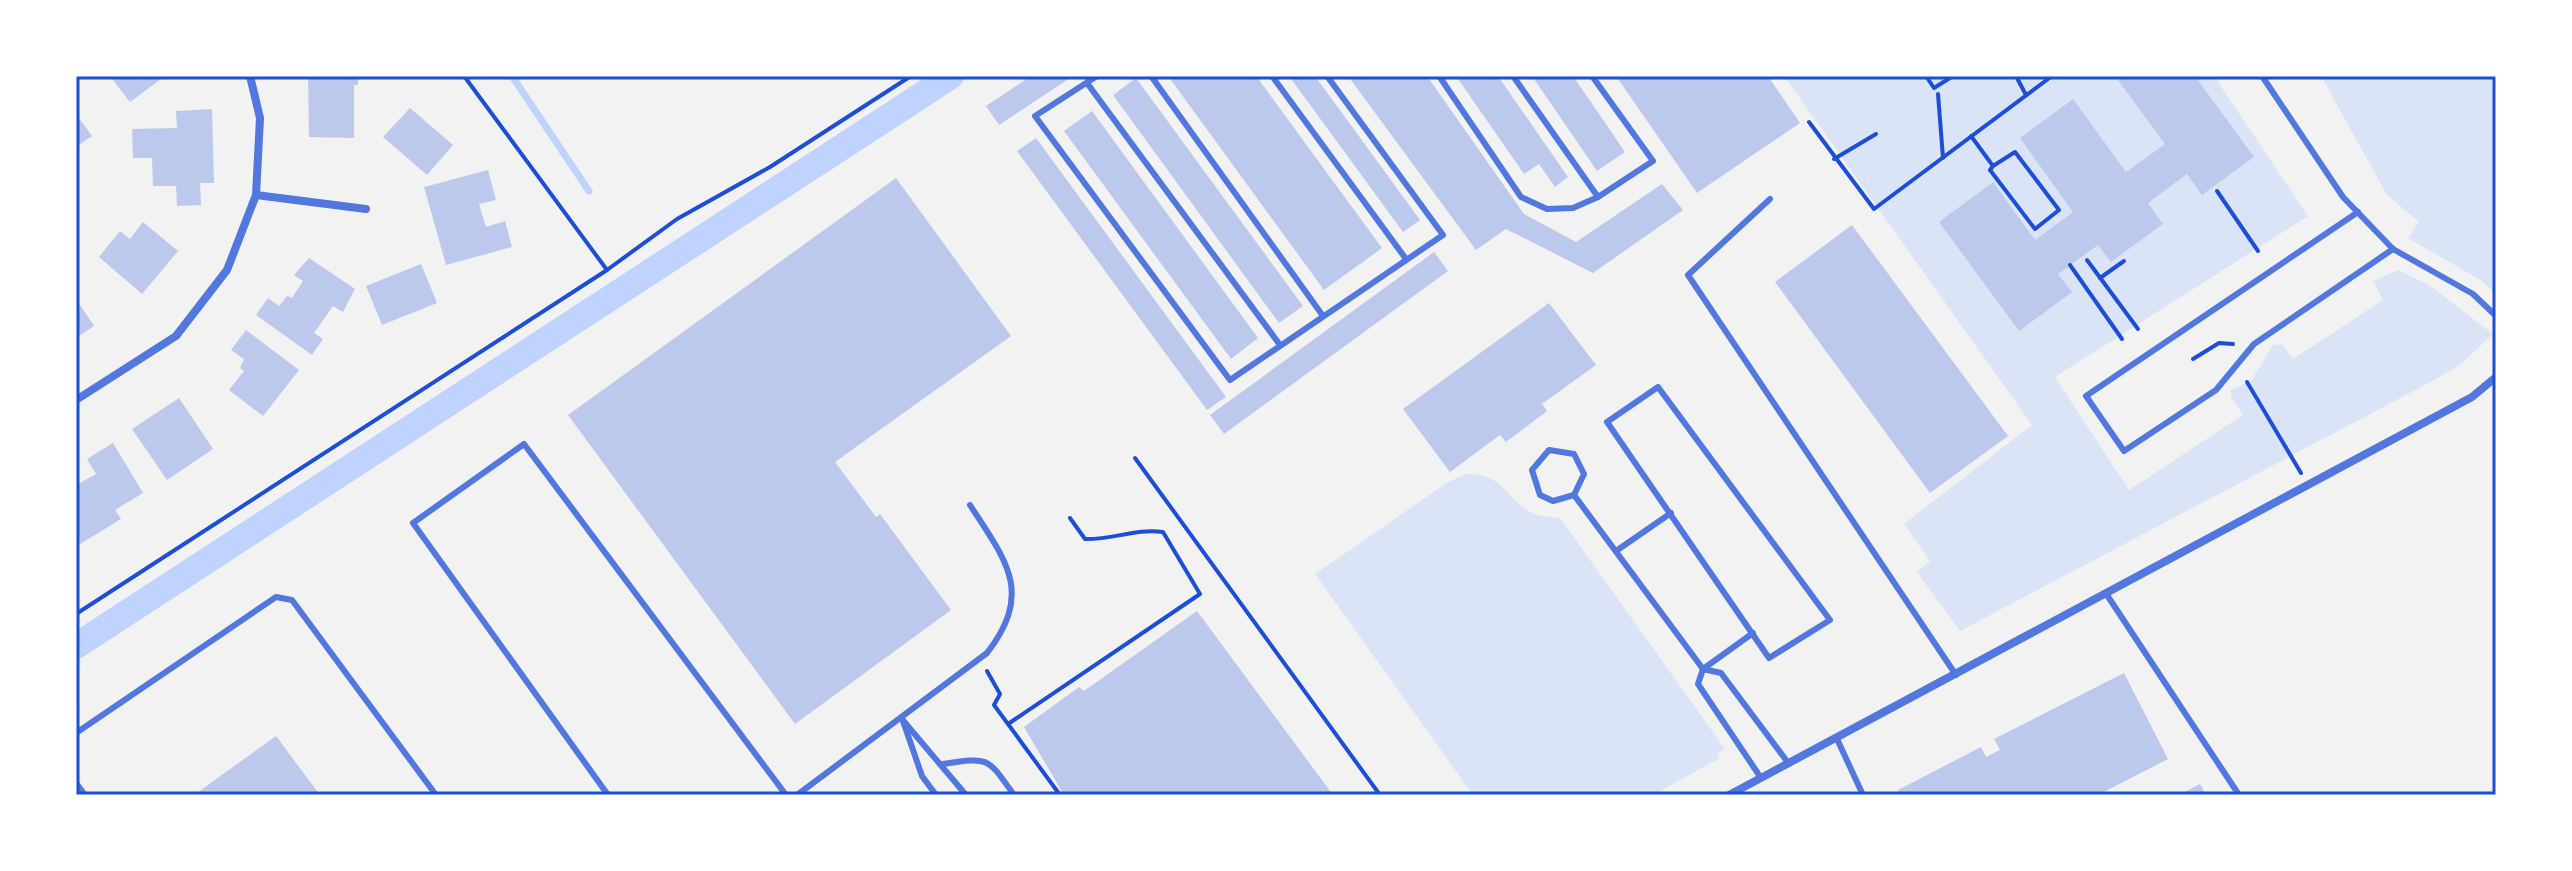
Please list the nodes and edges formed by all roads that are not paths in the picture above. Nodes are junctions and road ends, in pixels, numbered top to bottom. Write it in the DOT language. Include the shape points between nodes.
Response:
graph roads {
  1 [pos="250,76"];
  2 [pos="1097,76"];
  3 [pos="1151,76"];
  4 [pos="1272,76"];
  5 [pos="1327,76"];
  6 [pos="1439,76"];
  7 [pos="1513,76"];
  8 [pos="1592,76"];
  9 [pos="2262,76"];
  10 [pos="1087,83"];
  11 [pos="256,195"];
  12 [pos="1598,197"];
  13 [pos="1770,199"];
  14 [pos="366,209"];
  15 [pos="2358,212"];
  16 [pos="2393,249"];
  17 [pos="1406,259"];
  18 [pos="1323,316"];
  19 [pos="2496,316"];
  20 [pos="1280,345"];
  21 [pos="2496,377"];
  22 [pos="76,400"];
  23 [pos="1574,495"];
  24 [pos="970,505"];
  25 [pos="1671,513"];
  26 [pos="1616,551"];
  27 [pos="2107,595"];
  28 [pos="1753,633"];
  29 [pos="1703,669"];
  30 [pos="1956,675"];
  31 [pos="901,718"];
  32 [pos="76,733"];
  33 [pos="1837,739"];
  34 [pos="943,764"];
  35 [pos="1789,764"];
  36 [pos="1761,778"];
  37 [pos="76,783"];
  38 [pos="85,795"];
  39 [pos="436,795"];
  40 [pos="608,795"];
  41 [pos="786,795"];
  42 [pos="797,795"];
  43 [pos="936,795"];
  44 [pos="966,795"];
  45 [pos="1014,795"];
  46 [pos="1729,795"];
  47 [pos="1863,795"];
  48 [pos="2239,795"];
  1 -- 11 [label="street" via="260,118"];
  2 -- 10 [label="lane"];
  3 -- 18 [label="lane"];
  4 -- 17 [label="lane"];
  5 -- 17 [label="lane" via="1443,235"];
  6 -- 12 [label="lane" via="1521,197 1547,209 1573,208"];
  7 -- 12 [label="lane"];
  8 -- 12 [label="lane" via="1653,161"];
  9 -- 15 [label="lane"];
  10 -- 20 [label="lane"];
  10 -- 20 [label="lane" via="1035,116 1230,380"];
  11 -- 14 [label="street"];
  11 -- 22 [label="street" via="227,270 176,336"];
  13 -- 30 [label="lane" via="1688,275"];
  15 -- 16 [label="lane"];
  15 -- 16 [label="lane" via="2086,396 2124,451 2216,390 2254,344"];
  16 -- 19 [label="lane" via="2473,294"];
  17 -- 18 [label="lane"];
  18 -- 20 [label="lane"];
  21 -- 27 [label="street" via="2472,397"];
  23 -- 23 [label="lane" via="1584,474 1574,454 1549,450 1532,470 1540,495 1553,501"];
  23 -- 26 [label="lane"];
  24 -- 31 [label="lane" via="1001,553 1014,607 1005,630 980,659"];
  25 -- 26 [label="lane"];
  25 -- 28 [label="lane"];
  25 -- 28 [label="lane" via="1607,422 1658,387 1830,620 1769,658"];
  26 -- 29 [label="lane"];
  27 -- 30 [label="street"];
  27 -- 48 [label="lane"];
  28 -- 29 [label="lane"];
  29 -- 35 [label="lane" via="1721,673"];
  29 -- 36 [label="lane" via="1698,684"];
  30 -- 33 [label="street"];
  31 -- 34 [label="lane"];
  31 -- 42 [label="lane"];
  31 -- 43 [label="lane" via="922,776"];
  32 -- 39 [label="lane" via="276,597 292,600"];
  33 -- 35 [label="street"];
  33 -- 47 [label="lane"];
  34 -- 44 [label="lane"];
  34 -- 45 [label="lane" via="978,759 991,763"];
  35 -- 36 [label="street"];
  36 -- 46 [label="street"];
  37 -- 38 [label="lane"];
  40 -- 41 [label="lane" via="413,523 524,444"];
}
